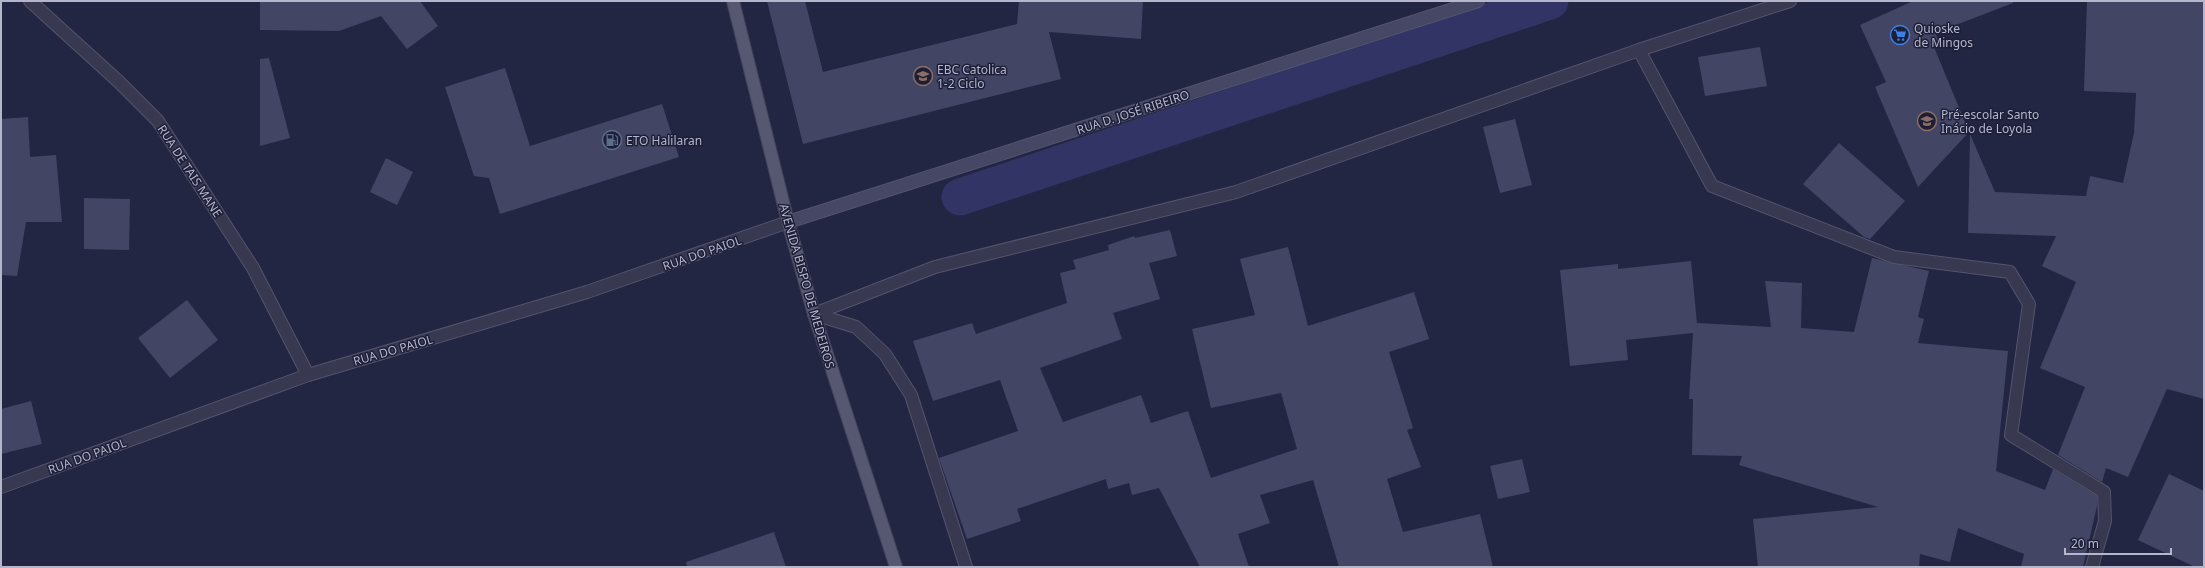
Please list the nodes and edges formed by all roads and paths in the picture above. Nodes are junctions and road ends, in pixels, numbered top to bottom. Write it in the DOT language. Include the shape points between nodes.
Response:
graph roads {
  1 [pos="30,1"];
  2 [pos="733,1"];
  3 [pos="1478,1"];
  4 [pos="1790,1"];
  5 [pos="1639,50"];
  6 [pos="788,222"];
  7 [pos="814,314"];
  8 [pos="308,375"];
  9 [pos="1,486"];
  10 [pos="896,567"];
  11 [pos="966,567"];
  12 [pos="2092,567"];
  1 -- 8 [label="street, RUA DE TAIS MANE" via="118,80 158,121 253,268"];
  2 -- 6 [label="main road, AVENIDA BISPO DE MEDEIROS"];
  3 -- 6 [label="street, RUA D. JOSÉ RIBEIRO"];
  4 -- 5 [label="street"];
  5 -- 7 [label="street" via="1236,192 935,267"];
  5 -- 12 [label="street" via="1712,186 1894,257 2010,272 2029,304 2011,435 2104,492 2105,521"];
  6 -- 7 [label="main road, AVENIDA BISPO DE MEDEIROS"];
  6 -- 8 [label="street, RUA DO PAIOL" via="587,292"];
  7 -- 10 [label="main road, AVENIDA BISPO DE MEDEIROS"];
  7 -- 11 [label="street" via="856,327 885,354 911,395"];
  8 -- 9 [label="street, RUA DO PAIOL"];
}
